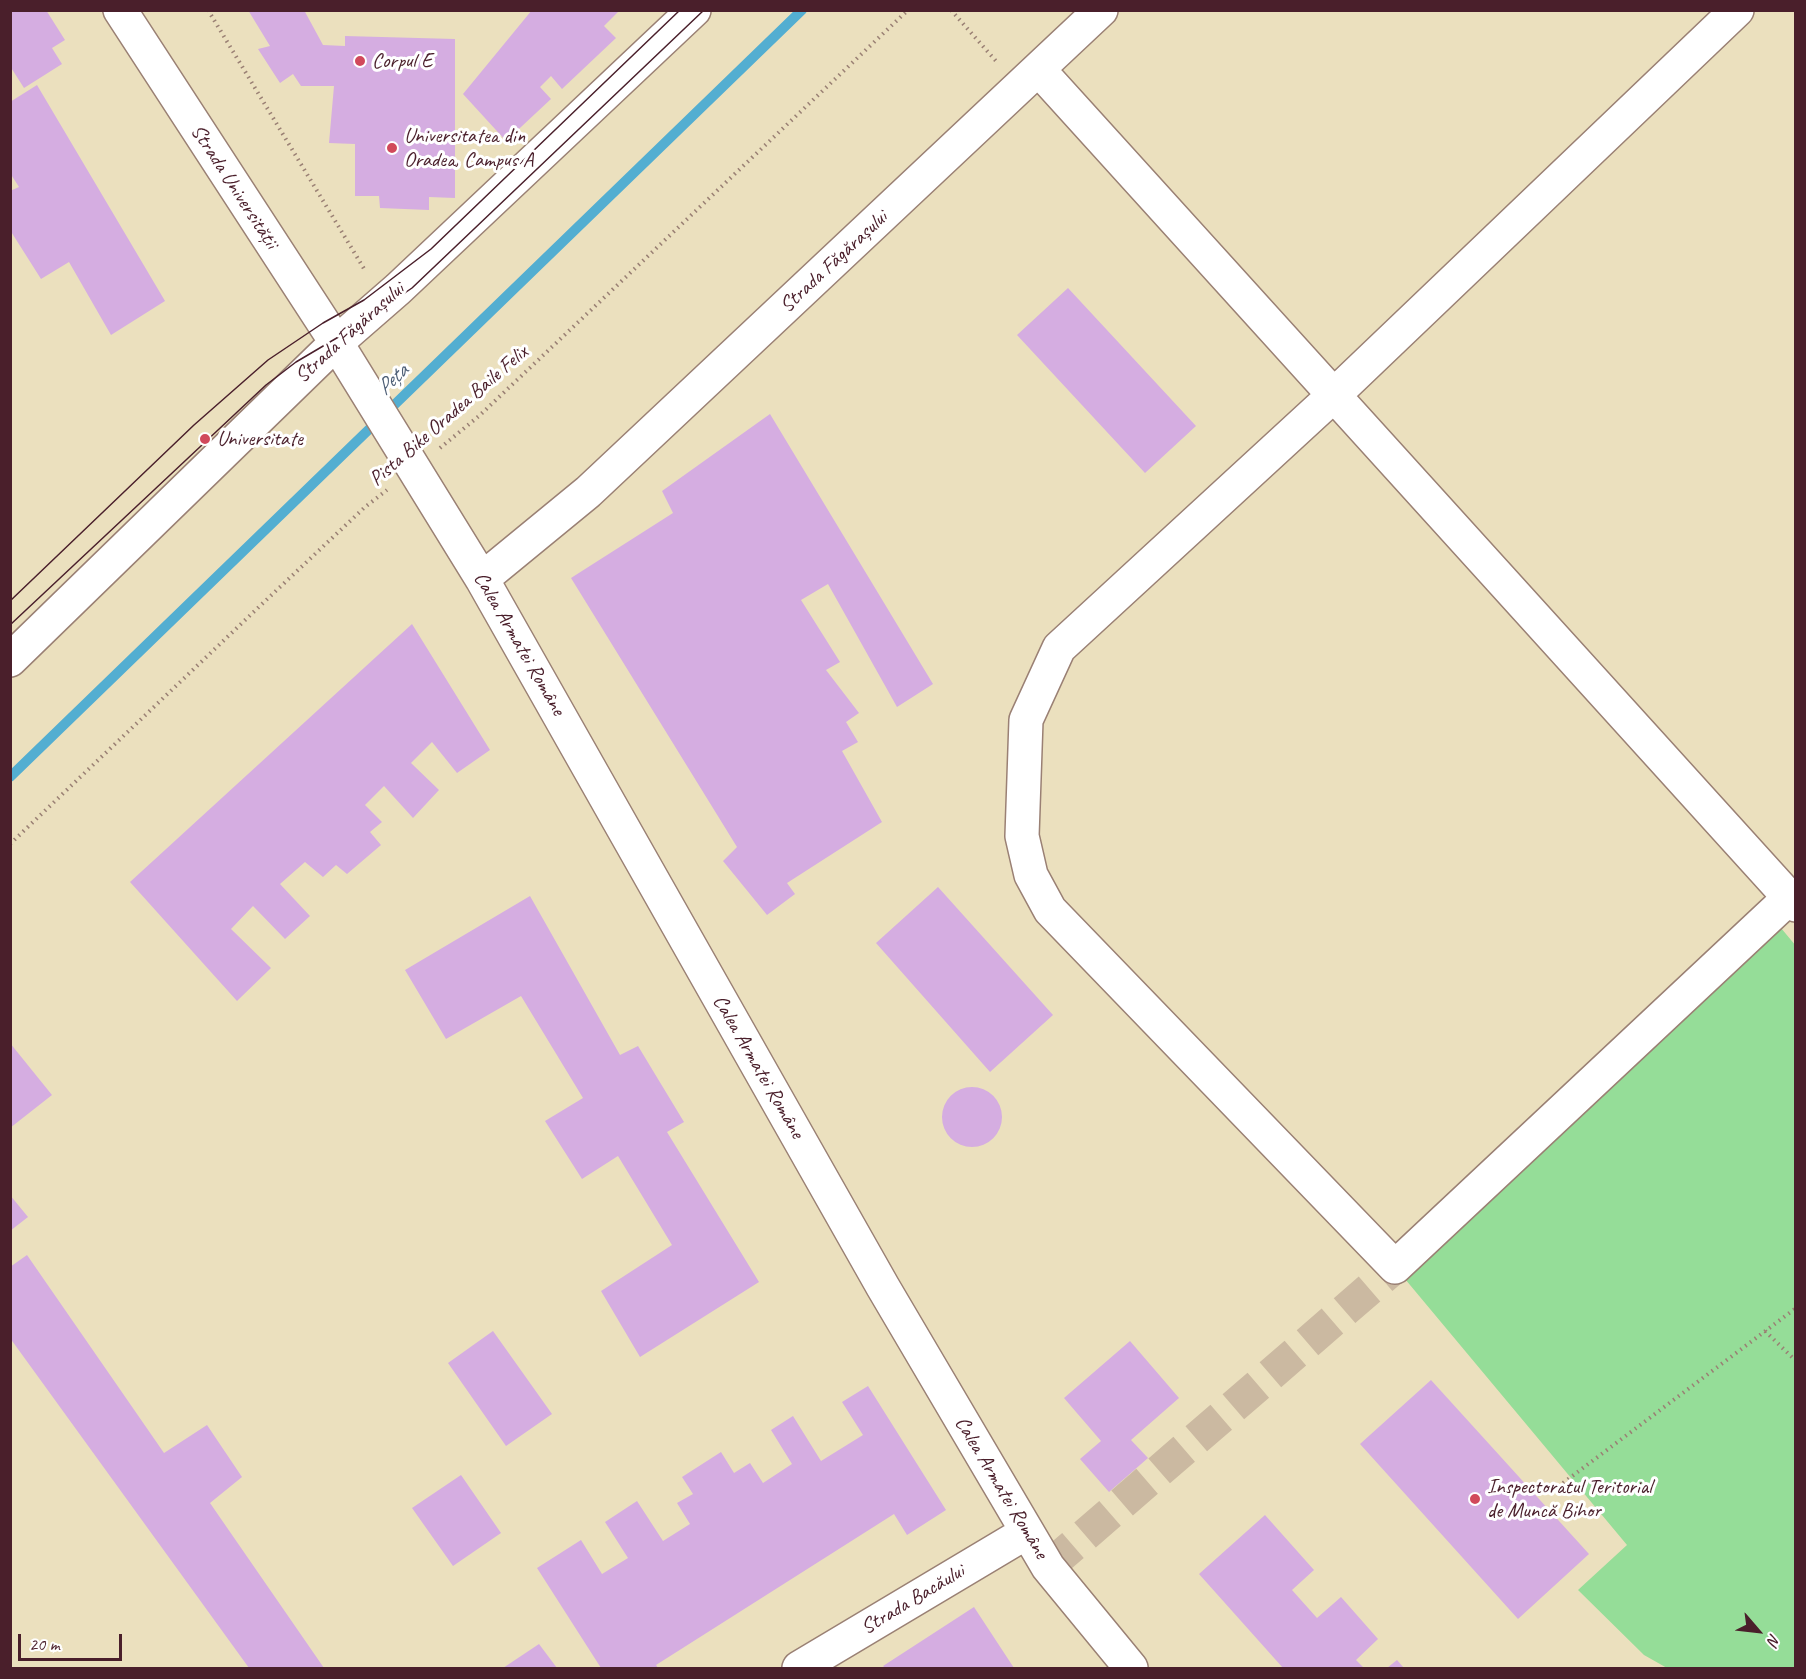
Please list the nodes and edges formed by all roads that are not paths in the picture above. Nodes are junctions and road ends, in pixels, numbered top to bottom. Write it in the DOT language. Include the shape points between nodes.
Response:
graph roads {
  1 [pos="120,10"];
  2 [pos="694,10"];
  3 [pos="1101,10"];
  4 [pos="1737,10"];
  5 [pos="1039,70"];
  6 [pos="342,353"];
  7 [pos="1333,396"];
  8 [pos="410,461"];
  9 [pos="482,579"];
  10 [pos="10,660"];
  11 [pos="1792,902"];
  12 [pos="1027,1532"];
  13 [pos="800,1668"];
  14 [pos="1131,1668"];
  1 -- 6 [label="street, Strada Universității"];
  2 -- 6 [label="street, Strada Făgărașului" via="398,289"];
  3 -- 5 [label="street, Strada Făgărașului"];
  4 -- 7 [label="street"];
  5 -- 7 [label="street"];
  5 -- 9 [label="street, Strada Făgărașului" via="588,492"];
  6 -- 8 [label="street, Strada Universității"];
  6 -- 10 [label="street, Strada Făgărașului"];
  7 -- 11 [label="street"];
  7 -- 11 [label="street" via="1059,648 1026,720 1022,836 1031,875 1050,910 1395,1267"];
  8 -- 9 [label="street, Calea Armatei Române"];
  9 -- 12 [label="street, Calea Armatei Române" via="883,1287"];
  12 -- 13 [label="street, Strada Bacăului"];
  12 -- 14 [label="street, Calea Armatei Române" via="1048,1567"];
}
